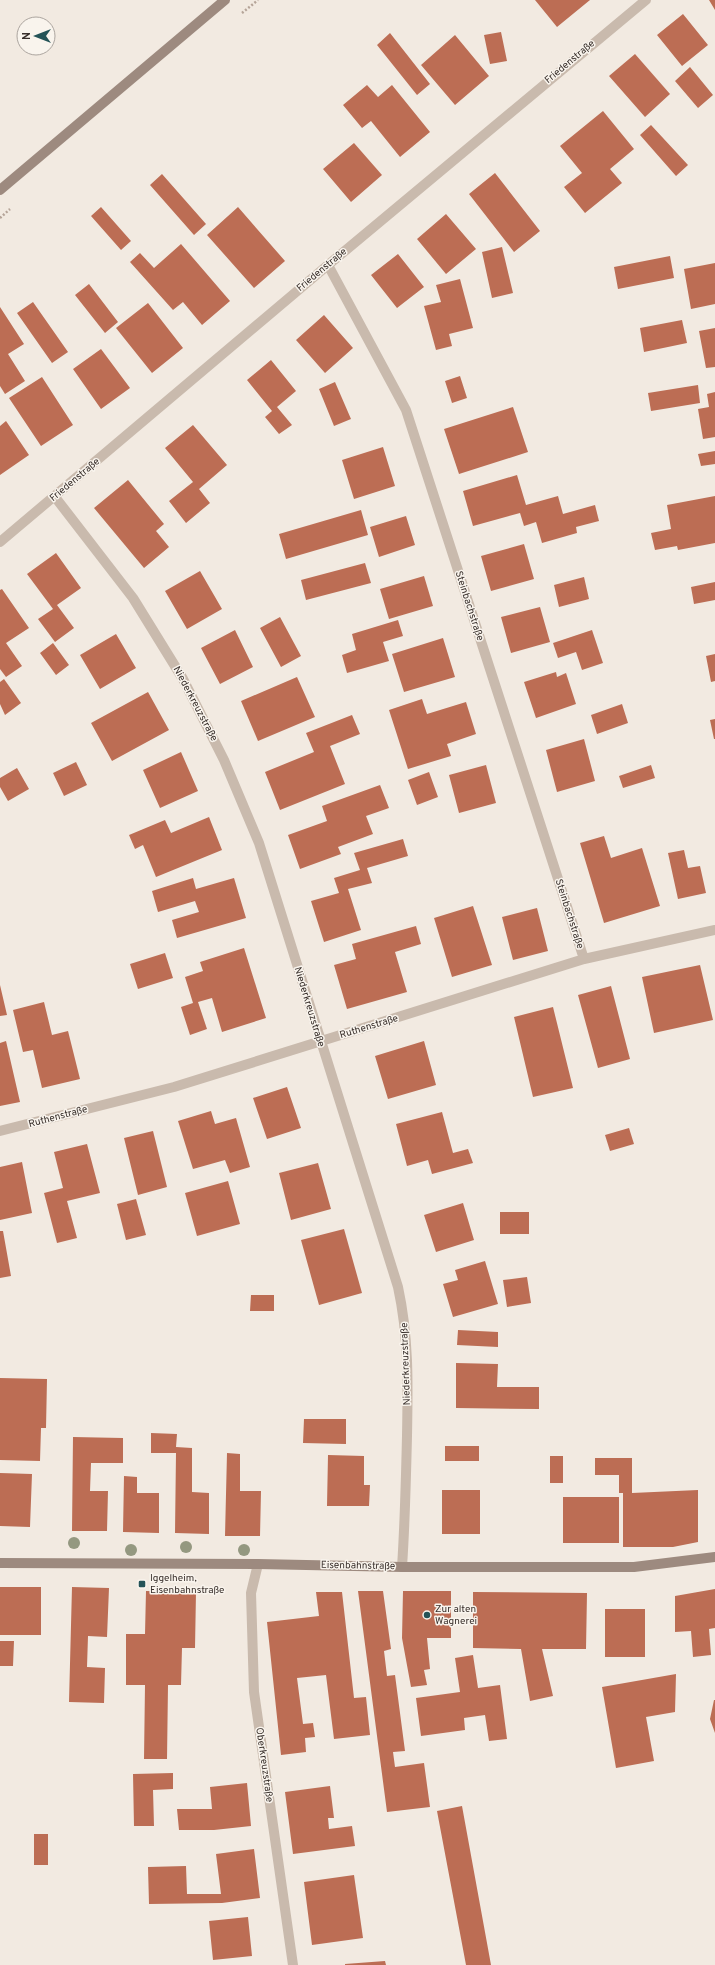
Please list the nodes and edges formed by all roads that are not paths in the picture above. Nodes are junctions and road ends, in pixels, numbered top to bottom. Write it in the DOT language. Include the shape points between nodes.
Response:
graph roads {
  1 [pos="225,0"];
  2 [pos="646,0"];
  3 [pos="0,190"];
  4 [pos="328,265"];
  5 [pos="55,497"];
  6 [pos="0,542"];
  7 [pos="715,930"];
  8 [pos="584,959"];
  9 [pos="320,1042"];
  10 [pos="0,1131"];
  11 [pos="715,1557"];
  12 [pos="0,1563"];
  13 [pos="258,1564"];
  14 [pos="402,1567"];
  15 [pos="293,1965"];
  1 -- 3 [label="main road"];
  2 -- 4 [label="street, Friedenstraße"];
  4 -- 5 [label="street, Friedenstraße"];
  4 -- 8 [label="street, Steinbachstraße" via="406,410"];
  5 -- 6 [label="street, Friedenstraße"];
  5 -- 9 [label="street, Niederkreuzstraße" via="133,598 183,679 224,760 259,843"];
  7 -- 8 [label="street, Ruthenstraße"];
  8 -- 9 [label="street, Ruthenstraße"];
  9 -- 10 [label="street, Ruthenstraße" via="174,1087"];
  9 -- 14 [label="street, Niederkreuzstraße" via="398,1286 404,1313 408,1383 406,1515"];
  11 -- 14 [label="main road, Eisenbahnstraße" via="634,1567"];
  12 -- 13 [label="main road, Eisenbahnstraße"];
  13 -- 14 [label="main road, Eisenbahnstraße"];
  13 -- 15 [label="street, Oberkreuzstraße" via="251,1593 254,1692"];
}
